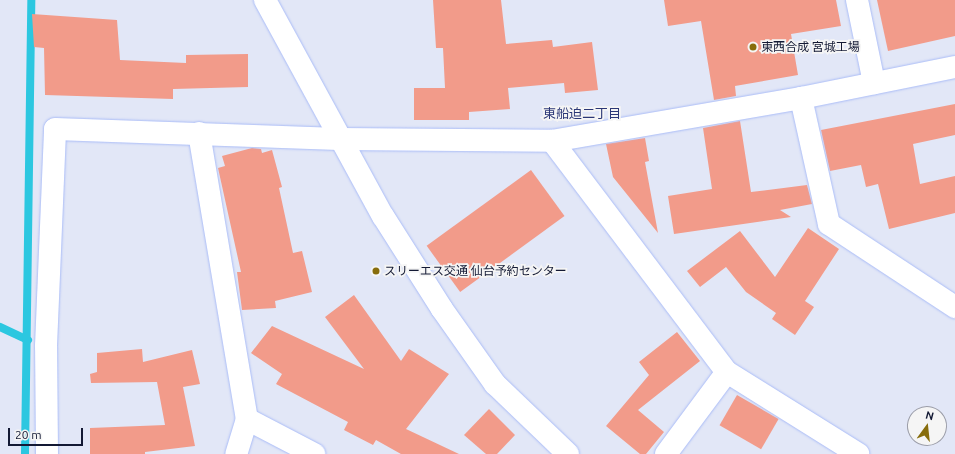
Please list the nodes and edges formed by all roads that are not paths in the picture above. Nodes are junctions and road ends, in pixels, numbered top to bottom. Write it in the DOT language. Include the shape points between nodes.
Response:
graph roads {
  1 [pos="265,0"];
  2 [pos="857,0"];
  3 [pos="955,66"];
  4 [pos="874,83"];
  5 [pos="802,98"];
  6 [pos="199,133"];
  7 [pos="339,139"];
  8 [pos="552,141"];
  9 [pos="955,306"];
  10 [pos="726,372"];
  11 [pos="247,419"];
  12 [pos="47,454"];
  13 [pos="236,454"];
  14 [pos="314,454"];
  15 [pos="568,454"];
  16 [pos="666,454"];
  17 [pos="858,454"];
  1 -- 7 [label="street"];
  2 -- 4 [label="street"];
  3 -- 4 [label="street"];
  4 -- 5 [label="street"];
  5 -- 8 [label="street"];
  5 -- 9 [label="street" via="829,224"];
  6 -- 7 [label="street"];
  6 -- 11 [label="street"];
  6 -- 12 [label="street" via="54,129 46,346"];
  7 -- 8 [label="street"];
  7 -- 15 [label="street" via="383,216 495,384"];
  8 -- 10 [label="street"];
  10 -- 16 [label="street"];
  10 -- 17 [label="street"];
  11 -- 13 [label="street"];
  11 -- 14 [label="street"];
}
